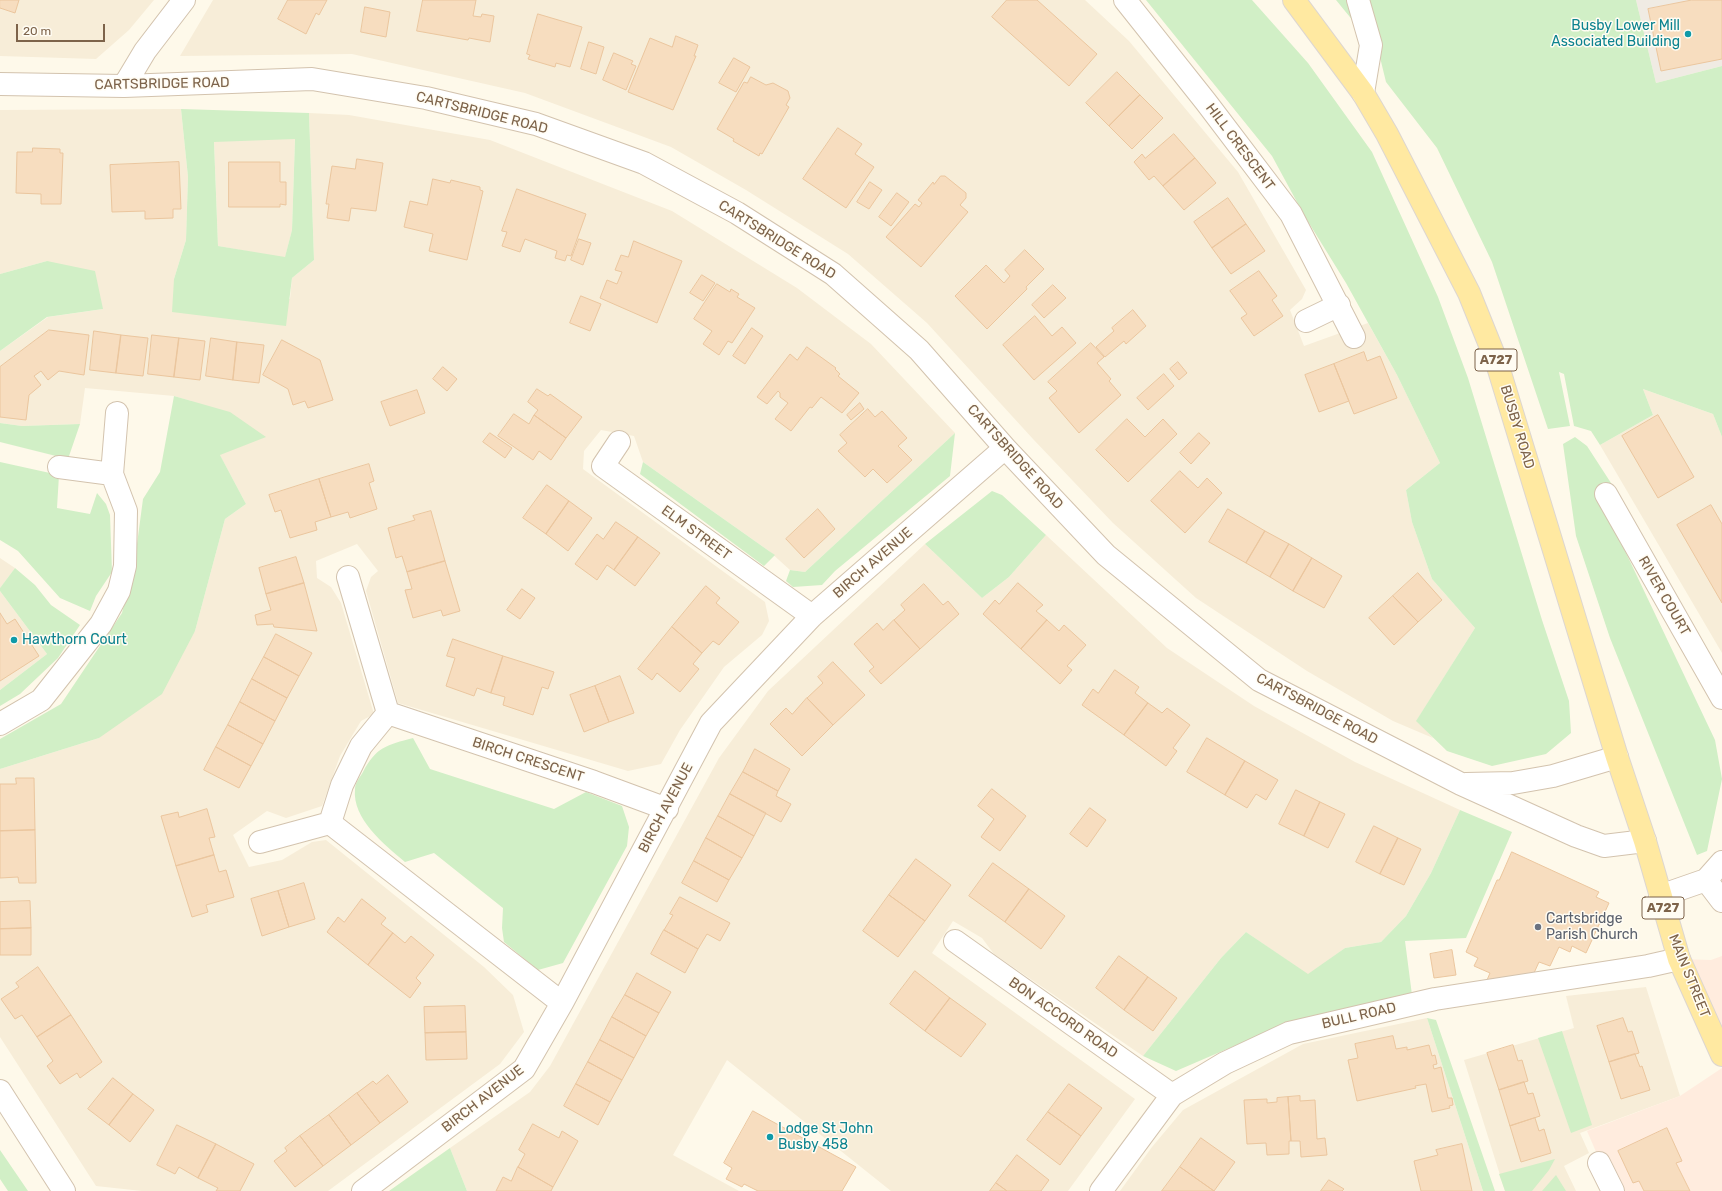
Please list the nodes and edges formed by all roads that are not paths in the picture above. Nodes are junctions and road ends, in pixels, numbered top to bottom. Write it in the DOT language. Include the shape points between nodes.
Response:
graph roads {
  1 [pos="184,0"];
  2 [pos="1124,0"];
  3 [pos="1294,0"];
  4 [pos="1358,0"];
  5 [pos="0,84"];
  6 [pos="124,86"];
  7 [pos="1363,93"];
  8 [pos="1339,305"];
  9 [pos="1306,321"];
  10 [pos="1354,337"];
  11 [pos="117,413"];
  12 [pos="619,442"];
  13 [pos="1005,448"];
  14 [pos="59,468"];
  15 [pos="112,474"];
  16 [pos="1606,494"];
  17 [pos="348,577"];
  18 [pos="812,616"];
  19 [pos="1722,698"];
  20 [pos="388,713"];
  21 [pos="0,724"];
  22 [pos="1617,757"];
  23 [pos="1461,784"];
  24 [pos="667,809"];
  25 [pos="330,822"];
  26 [pos="1645,841"];
  27 [pos="260,842"];
  28 [pos="1722,862"];
  29 [pos="1706,880"];
  30 [pos="1660,896"];
  31 [pos="1722,901"];
  32 [pos="955,941"];
  33 [pos="1679,959"];
  34 [pos="562,1003"];
  35 [pos="1722,1055"];
  36 [pos="0,1091"];
  37 [pos="1172,1095"];
  38 [pos="1599,1163"];
  39 [pos="64,1191"];
  40 [pos="363,1191"];
  41 [pos="1101,1191"];
  42 [pos="1612,1191"];
  1 -- 6 [label="street" via="145,51"];
  2 -- 8 [label="street, HILL CRESCENT" via="1291,214"];
  3 -- 7 [label="main road, BUSBY ROAD / A727"];
  4 -- 7 [label="street" via="1371,45"];
  5 -- 6 [label="street, CARTSBRIDGE ROAD"];
  6 -- 13 [label="street, CARTSBRIDGE ROAD" via="312,79 426,98 536,124 644,163 737,213 834,274 919,350"];
  7 -- 22 [label="main road, BUSBY ROAD / A727" via="1388,134 1469,293 1496,360"];
  8 -- 9 [label="street"];
  8 -- 10 [label="street, HILL CRESCENT"];
  11 -- 15 [label="street"];
  12 -- 18 [label="street, ELM STREET" via="602,466"];
  13 -- 18 [label="street, BIRCH AVENUE"];
  13 -- 23 [label="street, CARTSBRIDGE ROAD" via="1106,556 1259,680"];
  14 -- 15 [label="street"];
  15 -- 21 [label="street" via="126,511 125,566 119,591 101,624 41,700"];
  16 -- 19 [label="street, RIVER COURT"];
  17 -- 20 [label="street"];
  18 -- 24 [label="street, BIRCH AVENUE" via="711,723"];
  20 -- 24 [label="street, BIRCH CRESCENT"];
  20 -- 25 [label="street" via="361,746 342,785"];
  22 -- 23 [label="street" via="1553,776 1520,781"];
  22 -- 26 [label="main road, MAIN STREET / A727"];
  23 -- 26 [label="street, CARTSBRIDGE ROAD" via="1604,846"];
  24 -- 34 [label="street, BIRCH AVENUE"];
  25 -- 27 [label="street"];
  25 -- 34 [label="street"];
  26 -- 30 [label="main road, MAIN STREET / A727"];
  28 -- 29 [label="street"];
  29 -- 30 [label="street"];
  29 -- 31 [label="street"];
  30 -- 33 [label="main road, MAIN STREET / A727"];
  32 -- 37 [label="street, BON ACCORD ROAD"];
  33 -- 35 [label="main road, MAIN STREET / A727"];
  33 -- 37 [label="street, BULL ROAD" via="1435,999 1289,1033 1225,1063"];
  34 -- 40 [label="street, BIRCH AVENUE" via="524,1069"];
  36 -- 39 [label="street"];
  37 -- 41 [label="street, BULL ROAD"];
  38 -- 42 [label="street"];
}
